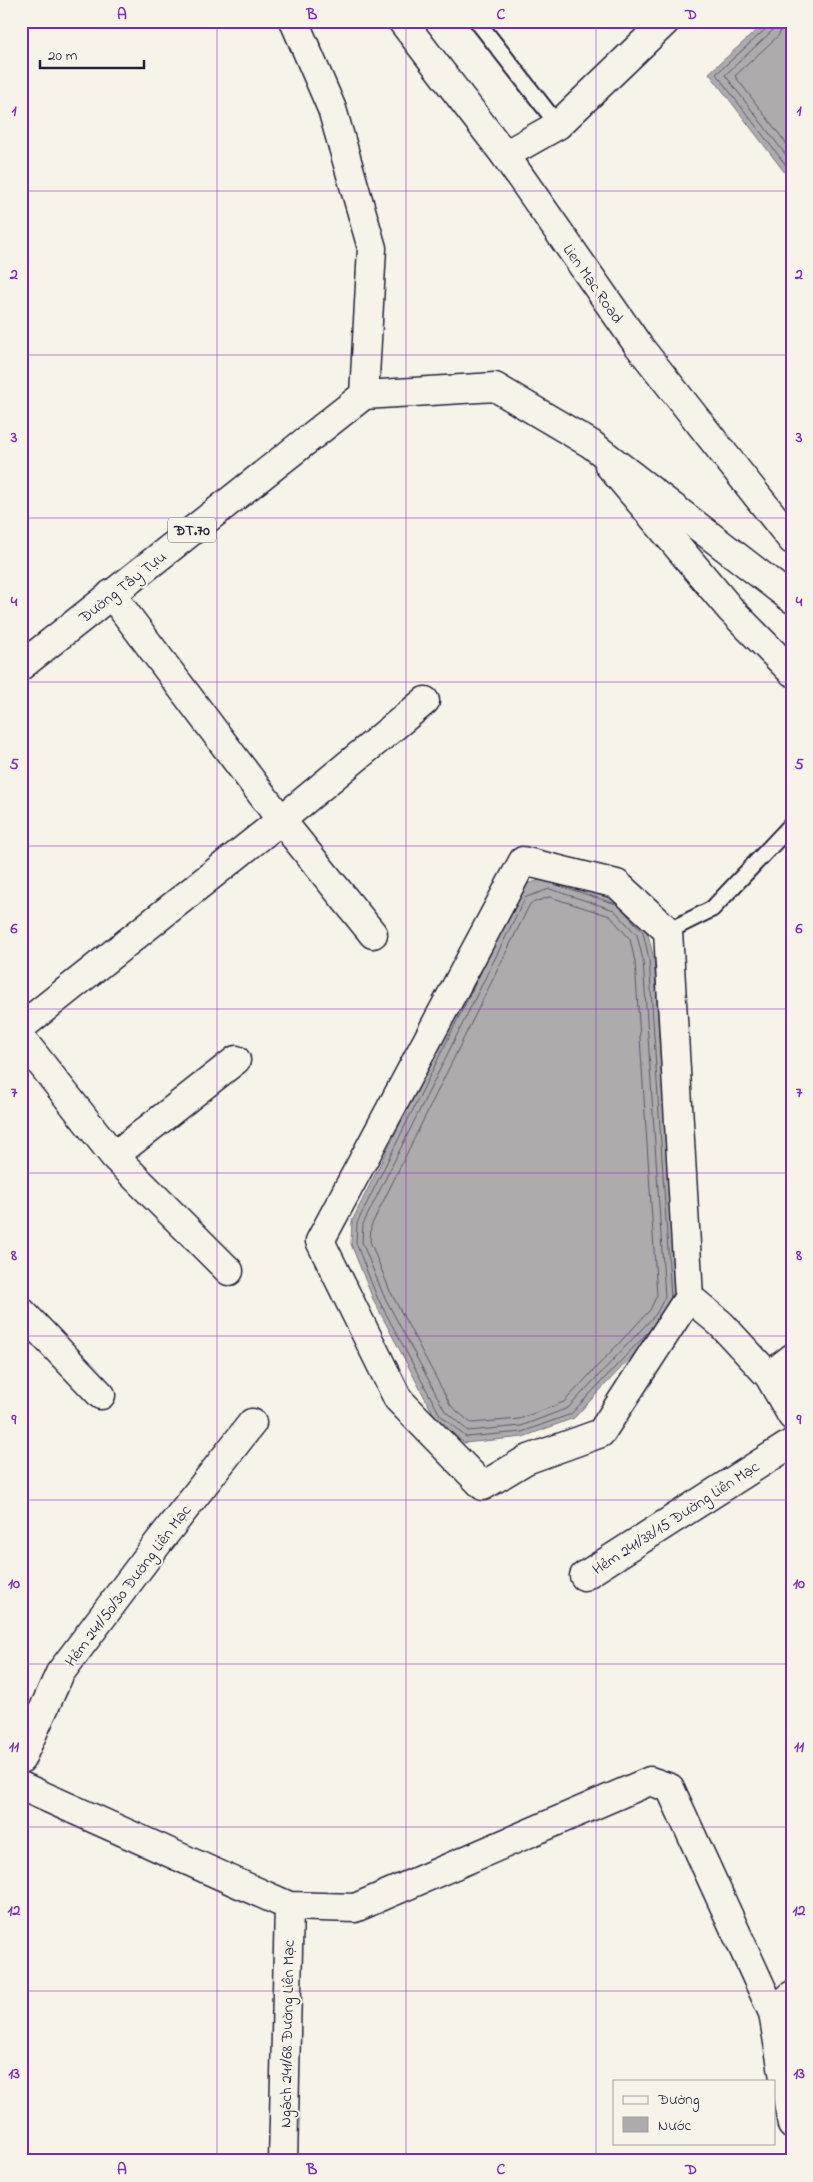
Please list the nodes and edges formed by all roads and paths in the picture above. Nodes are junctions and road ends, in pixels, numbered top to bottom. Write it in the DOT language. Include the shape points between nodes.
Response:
graph roads {
  1 [pos="294,21"];
  2 [pos="402,21"];
  3 [pos="477,21"];
  4 [pos="666,21"];
  5 [pos="558,125"];
  6 [pos="505,155"];
  7 [pos="364,395"];
  8 [pos="591,444"];
  9 [pos="792,540"];
  10 [pos="111,594"];
  11 [pos="792,599"];
  12 [pos="21,666"];
  13 [pos="792,672"];
  14 [pos="425,701"];
  15 [pos="281,820"];
  16 [pos="792,824"];
  17 [pos="668,931"];
  18 [pos="373,934"];
  19 [pos="21,1027"];
  20 [pos="21,1038"];
  21 [pos="236,1060"];
  22 [pos="114,1156"];
  23 [pos="229,1271"];
  24 [pos="689,1297"];
  25 [pos="21,1310"];
  26 [pos="792,1358"];
  27 [pos="769,1376"];
  28 [pos="101,1395"];
  29 [pos="792,1416"];
  30 [pos="252,1422"];
  31 [pos="792,1443"];
  32 [pos="584,1576"];
  33 [pos="21,1759"];
  34 [pos="21,1786"];
  35 [pos="289,1906"];
  36 [pos="782,2004"];
  37 [pos="792,2126"];
  38 [pos="283,2161"];
  1 -- 7 [label="street" via="332,109 372,248"];
  2 -- 6 [label="street, Lien Mac Road"];
  3 -- 5 [label="lane"];
  4 -- 5 [label="street"];
  5 -- 6 [label="street"];
  6 -- 9 [label="street, Lien Mac Road" via="638,346"];
  7 -- 8 [label="street" via="494,387"];
  7 -- 10 [label="street, Đường Tây Tựu / ĐT.70"];
  8 -- 11 [label="street"];
  8 -- 13 [label="street" via="731,610"];
  10 -- 12 [label="street, Đường Tây Tựu / ĐT.70"];
  10 -- 15 [label="street"];
  14 -- 15 [label="street"];
  15 -- 18 [label="street"];
  15 -- 19 [label="street"];
  16 -- 17 [label="lane" via="712,909"];
  17 -- 24 [label="street"];
  17 -- 24 [label="street" via="618,884 523,861 320,1241 398,1399 483,1486 526,1460 601,1433"];
  20 -- 22 [label="street"];
  21 -- 22 [label="street"];
  22 -- 23 [label="street"];
  24 -- 27 [label="street" via="721,1324"];
  25 -- 28 [label="street"];
  26 -- 27 [label="street"];
  27 -- 29 [label="street"];
  30 -- 33 [label="street, Hẻm 241/50/30 Đường Liên Mạc" via="60,1673"];
  31 -- 32 [label="street, Hẻm 241/38/15 Đường Liên Mạc"];
  34 -- 35 [label="street"];
  35 -- 36 [label="street" via="356,1908 650,1781 670,1788"];
  35 -- 38 [label="street, Ngách 241/68 Đường Liên Mạc"];
  36 -- 37 [label="street"];
}
